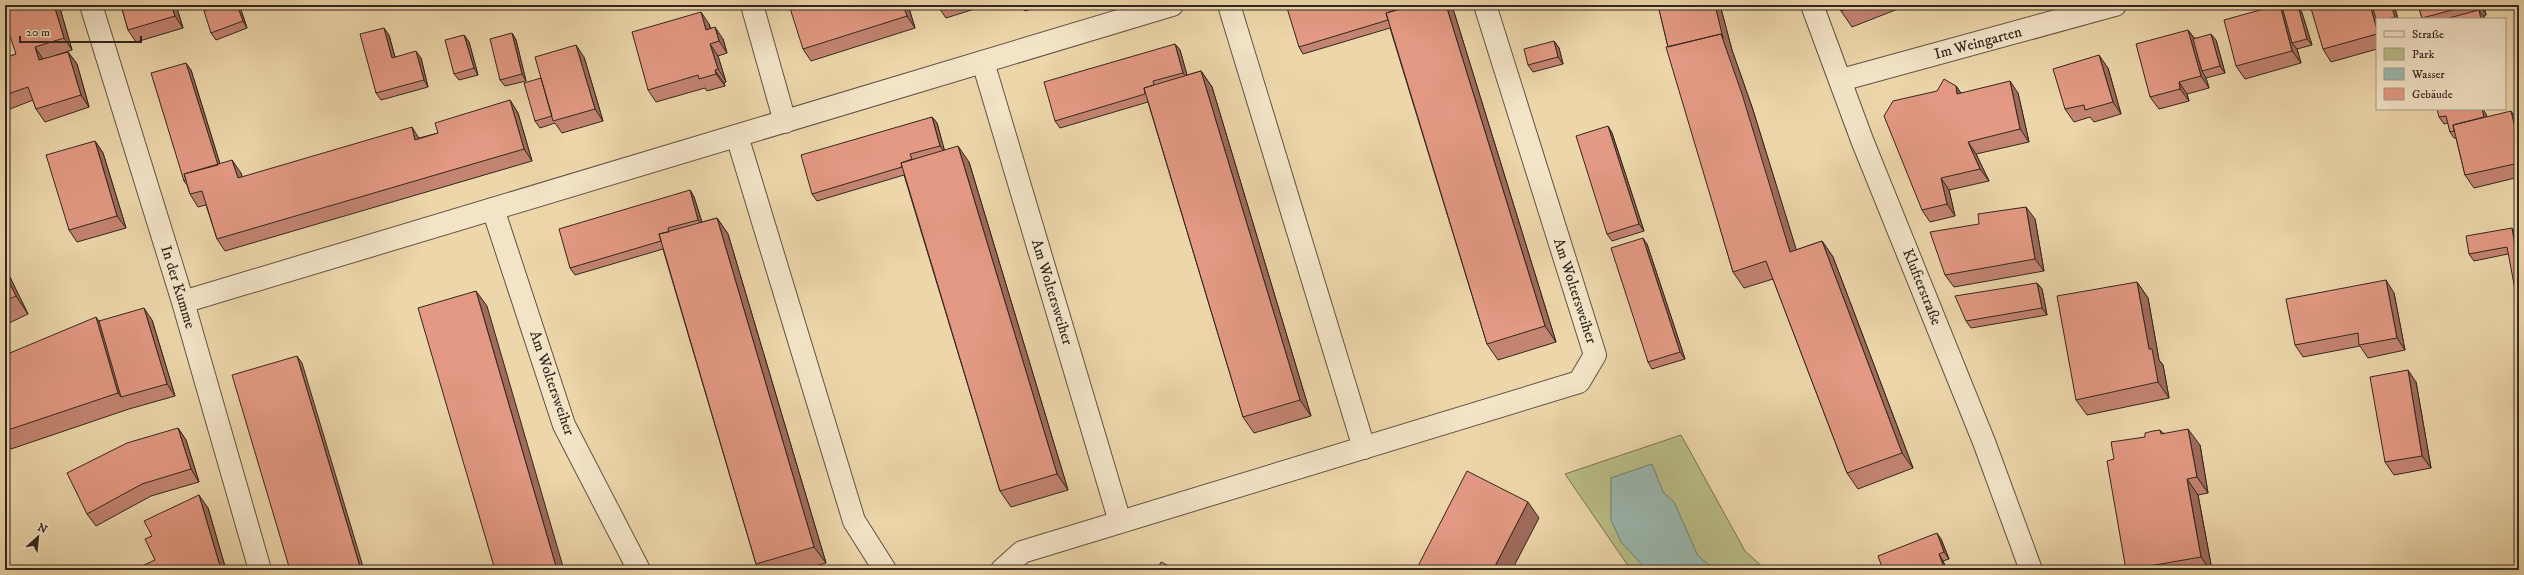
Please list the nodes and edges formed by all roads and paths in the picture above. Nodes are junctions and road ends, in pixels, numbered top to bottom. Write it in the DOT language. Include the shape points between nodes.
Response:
graph roads {
  1 [pos="91,5"];
  2 [pos="752,5"];
  3 [pos="1172,5"];
  4 [pos="1229,5"];
  5 [pos="1485,5"];
  6 [pos="1812,5"];
  7 [pos="2115,5"];
  8 [pos="983,62"];
  9 [pos="1841,80"];
  10 [pos="785,122"];
  11 [pos="737,136"];
  12 [pos="493,209"];
  13 [pos="183,302"];
  14 [pos="1364,448"];
  15 [pos="1120,522"];
  16 [pos="260,570"];
  17 [pos="638,570"];
  18 [pos="885,570"];
  19 [pos="1002,570"];
  20 [pos="2030,570"];
  1 -- 13 [label="street, In der Kumme"];
  2 -- 10 [label="street"];
  3 -- 8 [label="street"];
  4 -- 14 [label="street"];
  5 -- 14 [label="street, Am Woltersweiher" via="1595,355 1579,382"];
  6 -- 9 [label="street, Klufterstraße"];
  7 -- 9 [label="street, Im Weingarten"];
  8 -- 10 [label="street"];
  8 -- 15 [label="street, Am Woltersweiher"];
  9 -- 20 [label="street, Klufterstraße" via="1862,140 1984,442"];
  10 -- 11 [label="street"];
  11 -- 12 [label="street"];
  11 -- 18 [label="street" via="854,521"];
  12 -- 13 [label="street"];
  12 -- 17 [label="street, Am Woltersweiher" via="564,425"];
  13 -- 16 [label="street, In der Kumme"];
  14 -- 15 [label="street, Am Woltersweiher"];
  15 -- 19 [label="street, Am Woltersweiher" via="1022,552"];
}
